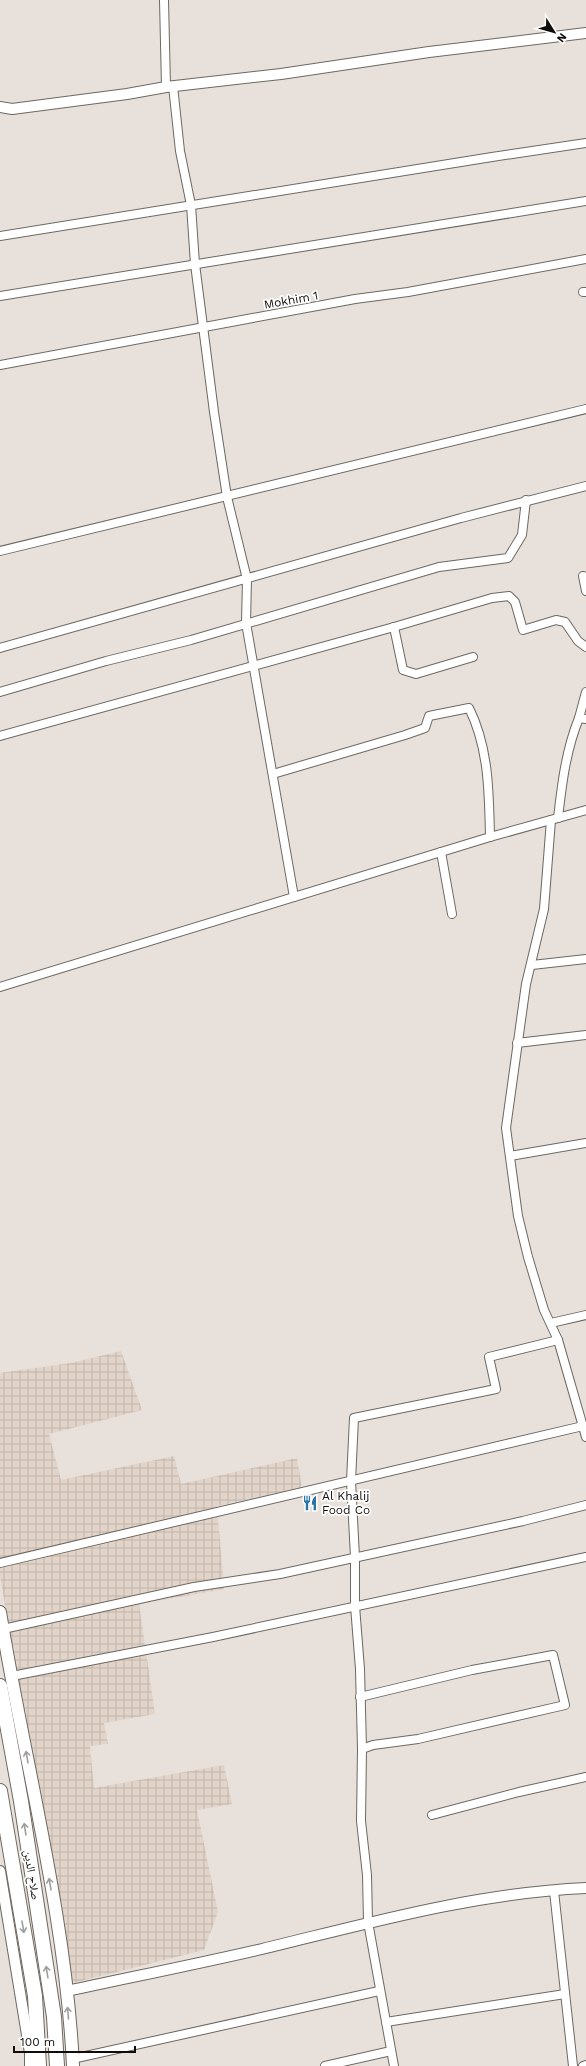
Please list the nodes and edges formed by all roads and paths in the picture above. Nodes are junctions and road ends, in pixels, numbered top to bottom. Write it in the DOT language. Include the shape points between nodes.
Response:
graph roads {
  1 [pos="164,0"];
  2 [pos="586,33"];
  3 [pos="170,87"];
  4 [pos="0,107"];
  5 [pos="586,143"];
  6 [pos="586,201"];
  7 [pos="191,205"];
  8 [pos="0,236"];
  9 [pos="586,259"];
  10 [pos="195,264"];
  11 [pos="0,296"];
  12 [pos="203,328"];
  13 [pos="0,365"];
  14 [pos="586,409"];
  15 [pos="586,486"];
  16 [pos="227,497"];
  17 [pos="526,500"];
  18 [pos="0,552"];
  19 [pos="583,576"];
  20 [pos="247,579"];
  21 [pos="586,591"];
  22 [pos="246,622"];
  23 [pos="394,627"];
  24 [pos="586,647"];
  25 [pos="0,648"];
  26 [pos="473,657"];
  27 [pos="254,666"];
  28 [pos="0,692"];
  29 [pos="586,692"];
  30 [pos="583,719"];
  31 [pos="0,736"];
  32 [pos="273,774"];
  33 [pos="586,810"];
  34 [pos="554,819"];
  35 [pos="490,837"];
  36 [pos="442,852"];
  37 [pos="294,898"];
  38 [pos="452,914"];
  39 [pos="586,959"];
  40 [pos="532,965"];
  41 [pos="0,987"];
  42 [pos="586,1035"];
  43 [pos="516,1043"];
  44 [pos="586,1143"];
  45 [pos="510,1156"];
  46 [pos="586,1315"];
  47 [pos="551,1323"];
  48 [pos="558,1340"];
  49 [pos="583,1426"];
  50 [pos="586,1437"];
  51 [pos="351,1481"];
  52 [pos="586,1505"];
  53 [pos="355,1557"];
  54 [pos="586,1557"];
  55 [pos="0,1563"];
  56 [pos="355,1606"];
  57 [pos="0,1612"];
  58 [pos="3,1629"];
  59 [pos="12,1676"];
  60 [pos="0,1686"];
  61 [pos="360,1697"];
  62 [pos="362,1749"];
  63 [pos="586,1777"];
  64 [pos="0,1792"];
  65 [pos="432,1815"];
  66 [pos="0,1871"];
  67 [pos="586,1888"];
  68 [pos="554,1891"];
  69 [pos="368,1922"];
  70 [pos="66,1991"];
  71 [pos="379,1991"];
  72 [pos="565,1994"];
  73 [pos="386,2022"];
  74 [pos="391,2051"];
  75 [pos="72,2062"];
  76 [pos="586,2065"];
  77 [pos="30,2066"];
  78 [pos="39,2066"];
  79 [pos="57,2066"];
  80 [pos="325,2066"];
  81 [pos="394,2066"];
  82 [pos="573,2066"];
  83 [pos="583,2066"];
  1 -- 3 [label="street"];
  2 -- 3 [label="street"];
  3 -- 4 [label="street" via="12,109"];
  3 -- 7 [label="street"];
  5 -- 7 [label="street"];
  6 -- 10 [label="street"];
  7 -- 8 [label="street"];
  7 -- 10 [label="street"];
  9 -- 12 [label="street, Mokhim 1"];
  10 -- 11 [label="street"];
  10 -- 12 [label="street"];
  12 -- 13 [label="street, Mokhim 1"];
  12 -- 16 [label="street"];
  14 -- 16 [label="street"];
  15 -- 17 [label="street"];
  16 -- 18 [label="street"];
  16 -- 20 [label="street"];
  17 -- 20 [label="street"];
  17 -- 22 [label="street" via="522,535 508,558 439,567"];
  19 -- 21 [label="street"];
  20 -- 22 [label="street"];
  20 -- 25 [label="street"];
  22 -- 27 [label="street"];
  22 -- 28 [label="street" via="191,640 106,661"];
  23 -- 24 [label="street" via="492,598 509,596 515,602 523,630 556,620 565,622 578,642"];
  23 -- 26 [label="street" via="403,670 416,674"];
  23 -- 27 [label="street"];
  27 -- 31 [label="street"];
  27 -- 32 [label="street"];
  29 -- 30 [label="street"];
  30 -- 34 [label="street" via="571,737"];
  32 -- 35 [label="street" via="424,728 429,716 469,708 478,725 489,779"];
  32 -- 37 [label="street"];
  33 -- 34 [label="street"];
  34 -- 35 [label="street"];
  34 -- 40 [label="street" via="544,909"];
  35 -- 36 [label="street"];
  36 -- 37 [label="street"];
  36 -- 38 [label="street"];
  37 -- 41 [label="street"];
  39 -- 40 [label="street"];
  40 -- 43 [label="street" via="526,984"];
  42 -- 43 [label="street"];
  43 -- 45 [label="street" via="506,1128"];
  44 -- 45 [label="street"];
  45 -- 47 [label="street" via="518,1216 528,1257 544,1310"];
  46 -- 47 [label="street"];
  47 -- 48 [label="street"];
  48 -- 49 [label="street"];
  48 -- 51 [label="street" via="489,1357 496,1389 354,1418"];
  49 -- 50 [label="street"];
  49 -- 51 [label="street"];
  51 -- 53 [label="street"];
  51 -- 55 [label="street"];
  52 -- 53 [label="street" via="516,1523"];
  53 -- 56 [label="street"];
  53 -- 58 [label="street" via="280,1574 194,1587"];
  54 -- 56 [label="street"];
  56 -- 59 [label="street"];
  56 -- 61 [label="street"];
  57 -- 58 [label="main road"];
  58 -- 59 [label="main road"];
  70 -- 59 [label="main road, one-way" via="51,1887"];
  79 -- 60 [label="highway, صلاح الدين, one-way" via="54,2017 21,1801"];
  61 -- 62 [label="street"];
  61 -- 62 [label="street" via="472,1670 553,1655 565,1704 418,1739 373,1745"];
  62 -- 69 [label="street" via="361,1821 367,1875"];
  63 -- 65 [label="street"];
  64 -- 78 [label="highway, صلاح الدين, one-way" via="35,1996"];
  66 -- 77 [label="street" via="28,2038"];
  67 -- 68 [label="street"];
  68 -- 69 [label="street" via="479,1900"];
  68 -- 72 [label="street"];
  69 -- 70 [label="street" via="262,1949"];
  69 -- 71 [label="street"];
  75 -- 70 [label="main road, one-way"];
  71 -- 73 [label="street"];
  71 -- 75 [label="street"];
  72 -- 73 [label="street"];
  72 -- 82 [label="street"];
  73 -- 74 [label="street"];
  74 -- 80 [label="street"];
  74 -- 81 [label="street"];
  76 -- 83 [label="street"];
}
